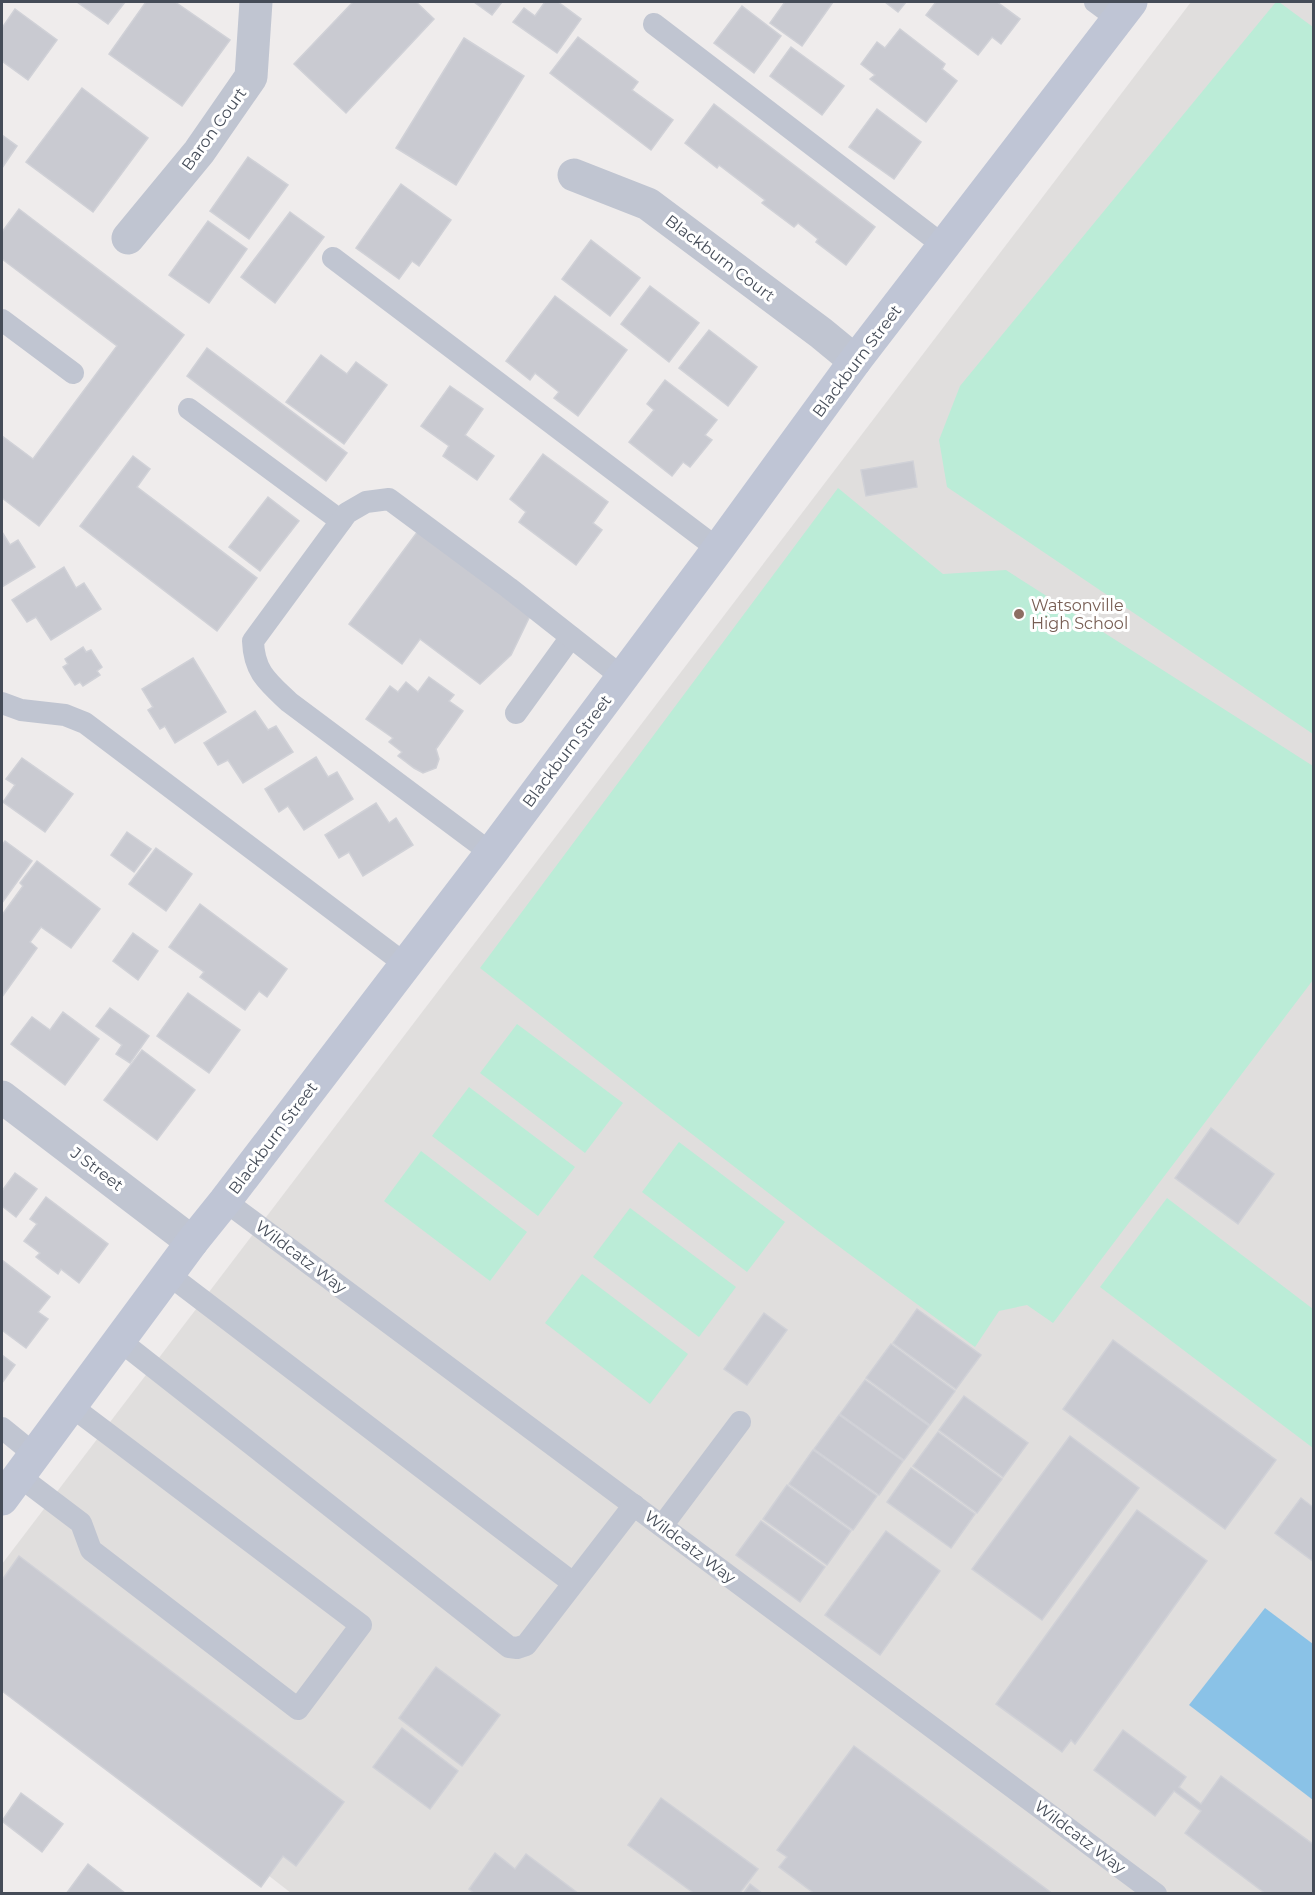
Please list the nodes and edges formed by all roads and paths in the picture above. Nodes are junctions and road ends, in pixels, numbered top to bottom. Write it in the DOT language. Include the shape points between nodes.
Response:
graph roads {
  1 [pos="256,2"];
  2 [pos="1115,7"];
  3 [pos="654,24"];
  4 [pos="574,175"];
  5 [pos="128,238"];
  6 [pos="944,246"];
  7 [pos="333,258"];
  8 [pos="2,320"];
  9 [pos="855,361"];
  10 [pos="73,373"];
  11 [pos="189,409"];
  12 [pos="341,521"];
  13 [pos="718,549"];
  14 [pos="572,637"];
  15 [pos="622,677"];
  16 [pos="2,703"];
  17 [pos="516,713"];
  18 [pos="491,853"];
  19 [pos="405,964"];
  20 [pos="2,1097"];
  21 [pos="225,1201"];
  22 [pos="192,1242"];
  23 [pos="168,1274"];
  24 [pos="119,1340"];
  25 [pos="71,1406"];
  26 [pos="740,1422"];
  27 [pos="2,1428"];
  28 [pos="18,1476"];
  29 [pos="634,1505"];
  30 [pos="662,1526"];
  31 [pos="573,1583"];
  32 [pos="1156,1893"];
  1 -- 5 [label="street, Baron Court" via="250,77 199,152"];
  2 -- 6 [label="street, Blackburn Street"];
  3 -- 6 [label="lane"];
  4 -- 9 [label="street, Blackburn Court" via="648,204"];
  6 -- 9 [label="street, Blackburn Street"];
  7 -- 13 [label="lane"];
  8 -- 10 [label="lane"];
  9 -- 13 [label="street, Blackburn Street"];
  11 -- 12 [label="lane"];
  12 -- 14 [label="lane" via="366,502 389,499"];
  12 -- 18 [label="lane" via="253,641 254,658 265,679 289,702"];
  13 -- 15 [label="street, Blackburn Street"];
  14 -- 15 [label="lane"];
  14 -- 17 [label="lane"];
  15 -- 18 [label="street, Blackburn Street"];
  16 -- 19 [label="lane" via="21,710 65,715 85,723"];
  18 -- 19 [label="street, Blackburn Street"];
  19 -- 21 [label="street, Blackburn Street"];
  20 -- 22 [label="street, J Street"];
  21 -- 22 [label="street, Blackburn Street"];
  21 -- 29 [label="lane, Wildcatz Way"];
  22 -- 23 [label="street, Blackburn Street"];
  23 -- 24 [label="street, Blackburn Street"];
  23 -- 31 [label="lane"];
  24 -- 25 [label="street, Blackburn Street"];
  24 -- 31 [label="lane" via="509,1647 526,1645"];
  25 -- 28 [label="street, Blackburn Street"];
  25 -- 28 [label="lane" via="361,1625 298,1709 91,1550 81,1523"];
  26 -- 30 [label="lane"];
  27 -- 28 [label="lane"];
  29 -- 30 [label="lane, Wildcatz Way"];
  29 -- 31 [label="lane"];
  30 -- 32 [label="lane, Wildcatz Way"];
}
